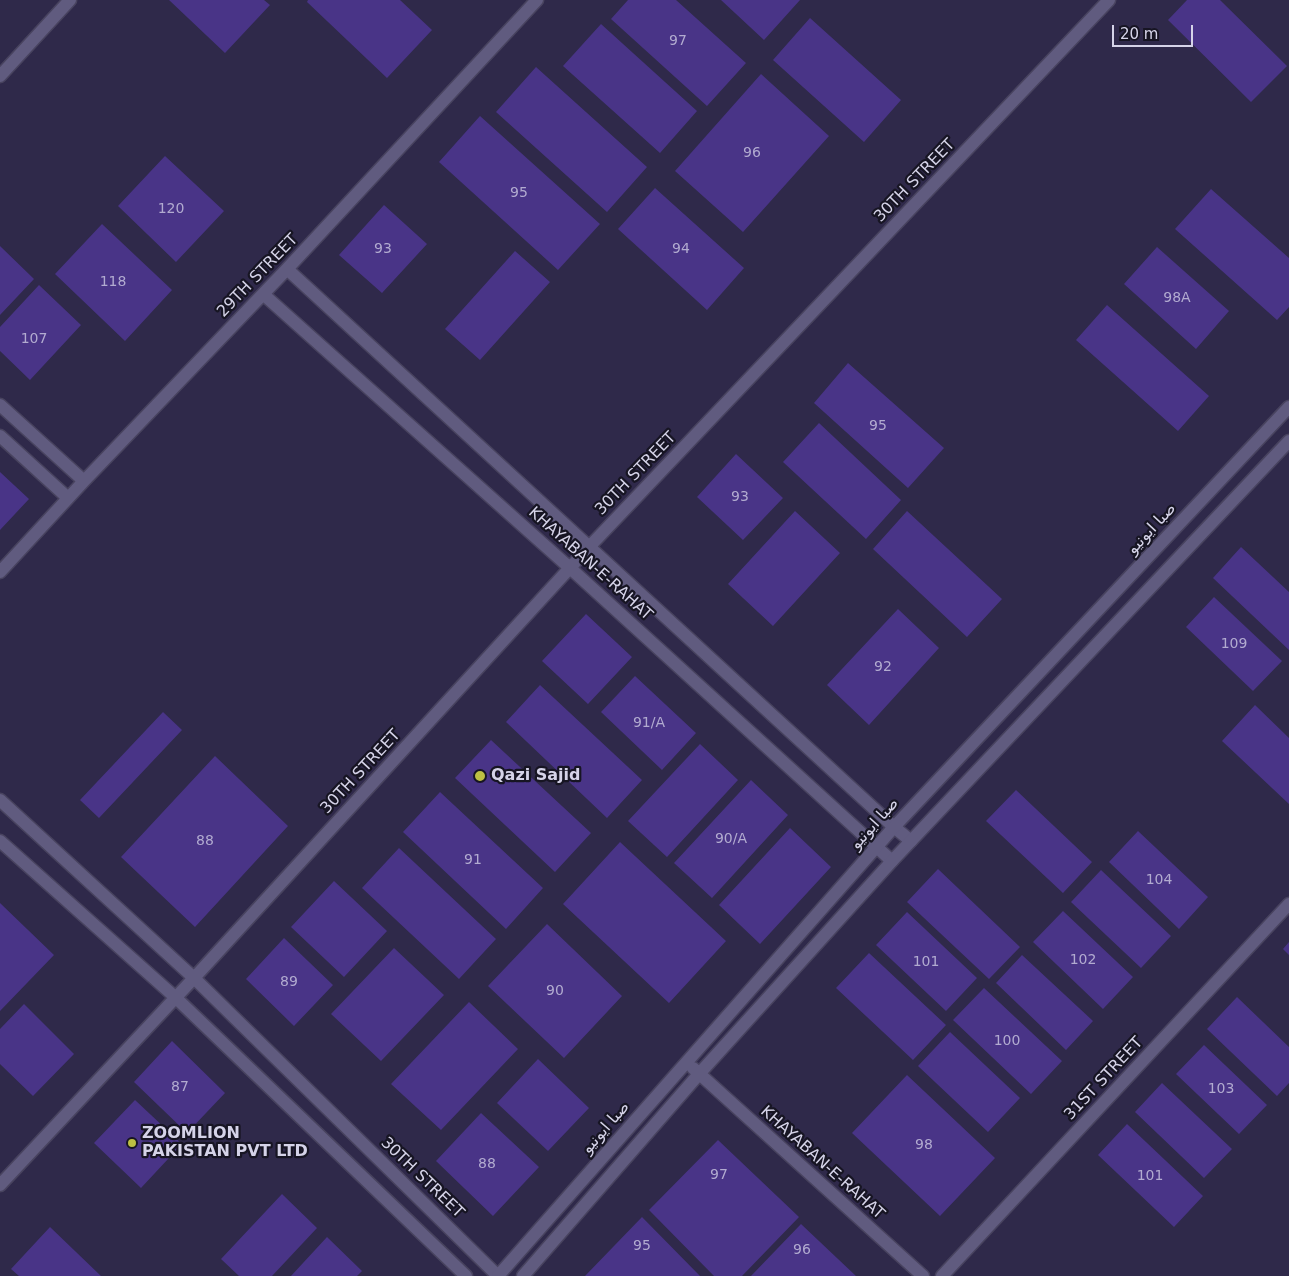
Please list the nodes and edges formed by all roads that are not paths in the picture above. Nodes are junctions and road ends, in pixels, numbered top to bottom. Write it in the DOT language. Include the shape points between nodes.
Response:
graph roads {
  1 [pos="70,0"];
  2 [pos="537,0"];
  3 [pos="1108,0"];
  4 [pos="0,76"];
  5 [pos="287,270"];
  6 [pos="263,294"];
  7 [pos="0,404"];
  8 [pos="1289,407"];
  9 [pos="0,436"];
  10 [pos="1289,441"];
  11 [pos="84,481"];
  12 [pos="68,498"];
  13 [pos="590,546"];
  14 [pos="570,568"];
  15 [pos="0,572"];
  16 [pos="0,800"];
  17 [pos="894,827"];
  18 [pos="0,841"];
  19 [pos="912,841"];
  20 [pos="875,847"];
  21 [pos="892,861"];
  22 [pos="1289,904"];
  23 [pos="194,978"];
  24 [pos="175,997"];
  25 [pos="686,1061"];
  26 [pos="699,1074"];
  27 [pos="0,1185"];
  28 [pos="466,1276"];
  29 [pos="498,1276"];
  30 [pos="523,1276"];
  31 [pos="923,1276"];
  32 [pos="942,1276"];
  1 -- 4 [label="street"];
  2 -- 5 [label="street, 29TH STREET"];
  3 -- 13 [label="street, 30TH STREET"];
  5 -- 6 [label="street, 29TH STREET"];
  5 -- 13 [label="street, KHAYABAN-E-RAHAT"];
  6 -- 11 [label="street, 29TH STREET"];
  6 -- 14 [label="street, KHAYABAN-E-RAHAT"];
  7 -- 11 [label="street"];
  8 -- 17 [label="street, صبا ایونیو"];
  9 -- 12 [label="street"];
  10 -- 19 [label="street"];
  11 -- 12 [label="street, 29TH STREET"];
  12 -- 15 [label="street, 29TH STREET"];
  13 -- 14 [label="street, 30TH STREET"];
  13 -- 17 [label="street, KHAYABAN-E-RAHAT"];
  14 -- 20 [label="street, KHAYABAN-E-RAHAT"];
  14 -- 23 [label="street, 30TH STREET"];
  16 -- 23 [label="street, 30TH STREET"];
  17 -- 19 [label="street, KHAYABAN-E-RAHAT"];
  17 -- 20 [label="street, صبا ایونیو"];
  18 -- 24 [label="street"];
  19 -- 21 [label="street"];
  20 -- 21 [label="street, KHAYABAN-E-RAHAT"];
  20 -- 25 [label="street, صبا ایونیو"];
  21 -- 26 [label="street"];
  22 -- 32 [label="street, 31ST STREET"];
  23 -- 24 [label="street, 30TH STREET"];
  23 -- 29 [label="street, 30TH STREET"];
  24 -- 27 [label="street, 30TH STREET"];
  24 -- 28 [label="street"];
  25 -- 26 [label="street, KHAYABAN-E-RAHAT"];
  25 -- 29 [label="street, صبا ایونیو"];
  26 -- 30 [label="street"];
  26 -- 31 [label="street, KHAYABAN-E-RAHAT"];
}
